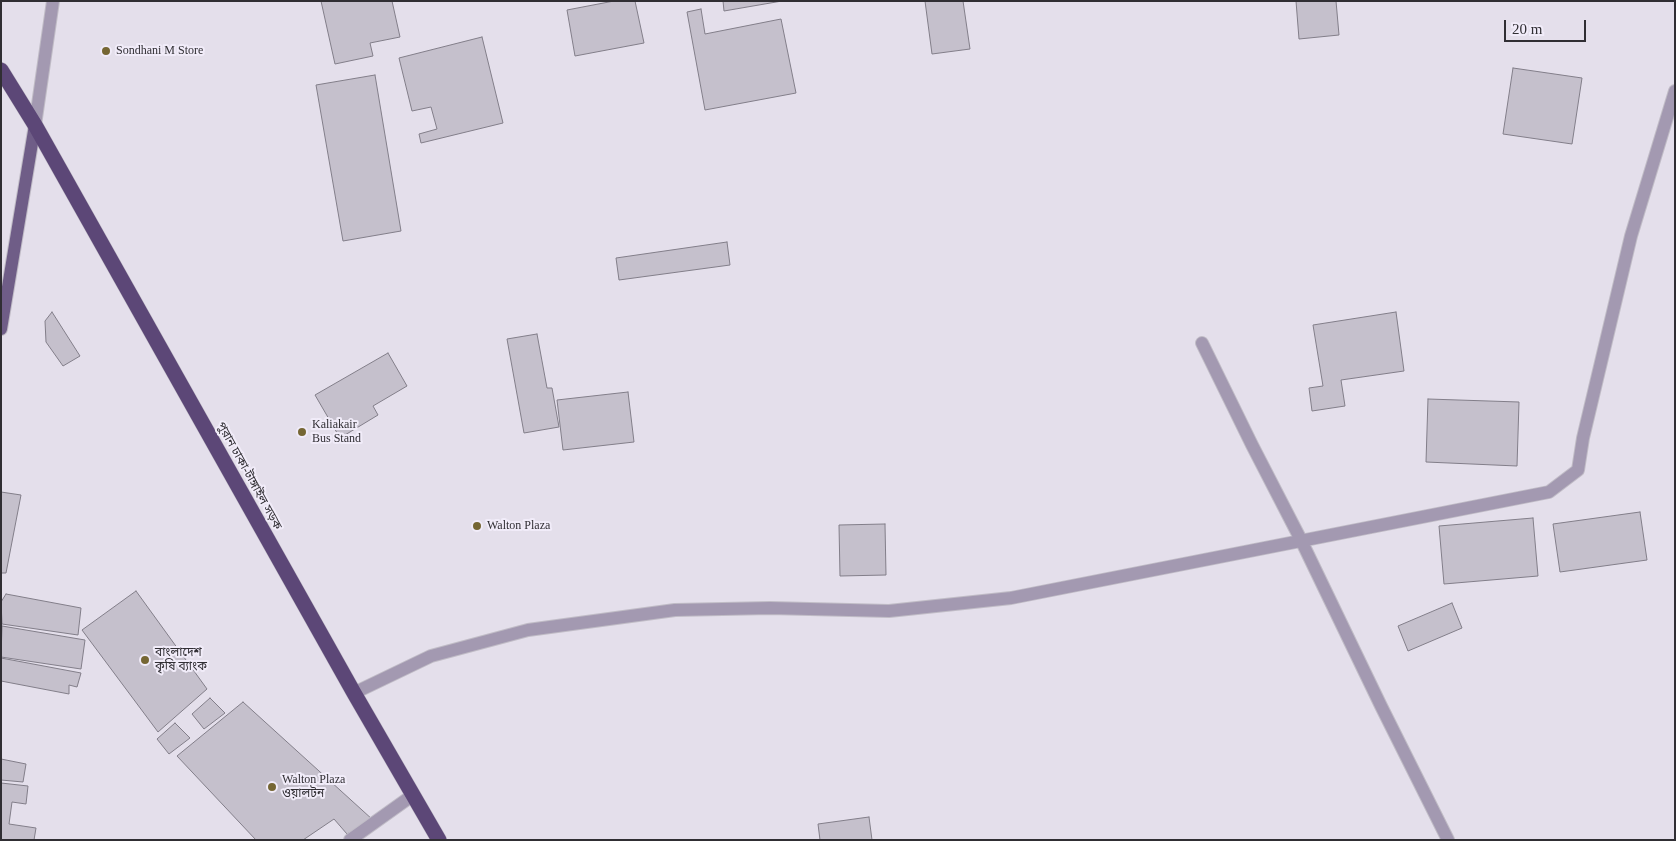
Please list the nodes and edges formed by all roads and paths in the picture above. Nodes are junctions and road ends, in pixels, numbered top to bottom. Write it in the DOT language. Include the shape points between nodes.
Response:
graph roads {
  1 [pos="53,1"];
  2 [pos="1,70"];
  3 [pos="1675,91"];
  4 [pos="35,125"];
  5 [pos="1,329"];
  6 [pos="1202,343"];
  7 [pos="1302,540"];
  8 [pos="354,693"];
  9 [pos="412,794"];
  10 [pos="350,840"];
  11 [pos="439,840"];
  12 [pos="1448,840"];
  1 -- 4 [label="street"];
  2 -- 4 [label="highway, পুরান ঢাকা-টাঙ্গাইল সড়ক"];
  3 -- 7 [label="street" via="1631,236 1578,470 1549,492"];
  4 -- 5 [label="main road"];
  4 -- 8 [label="highway, পুরান ঢাকা-টাঙ্গাইল সড়ক"];
  6 -- 7 [label="street"];
  7 -- 8 [label="street" via="1011,598 889,611 675,610 528,630 431,656"];
  7 -- 12 [label="street"];
  8 -- 9 [label="highway, পুরান ঢাকা-টাঙ্গাইল সড়ক"];
  9 -- 10 [label="street"];
  9 -- 11 [label="highway, পুরান ঢাকা-টাঙ্গাইল সড়ক"];
}
